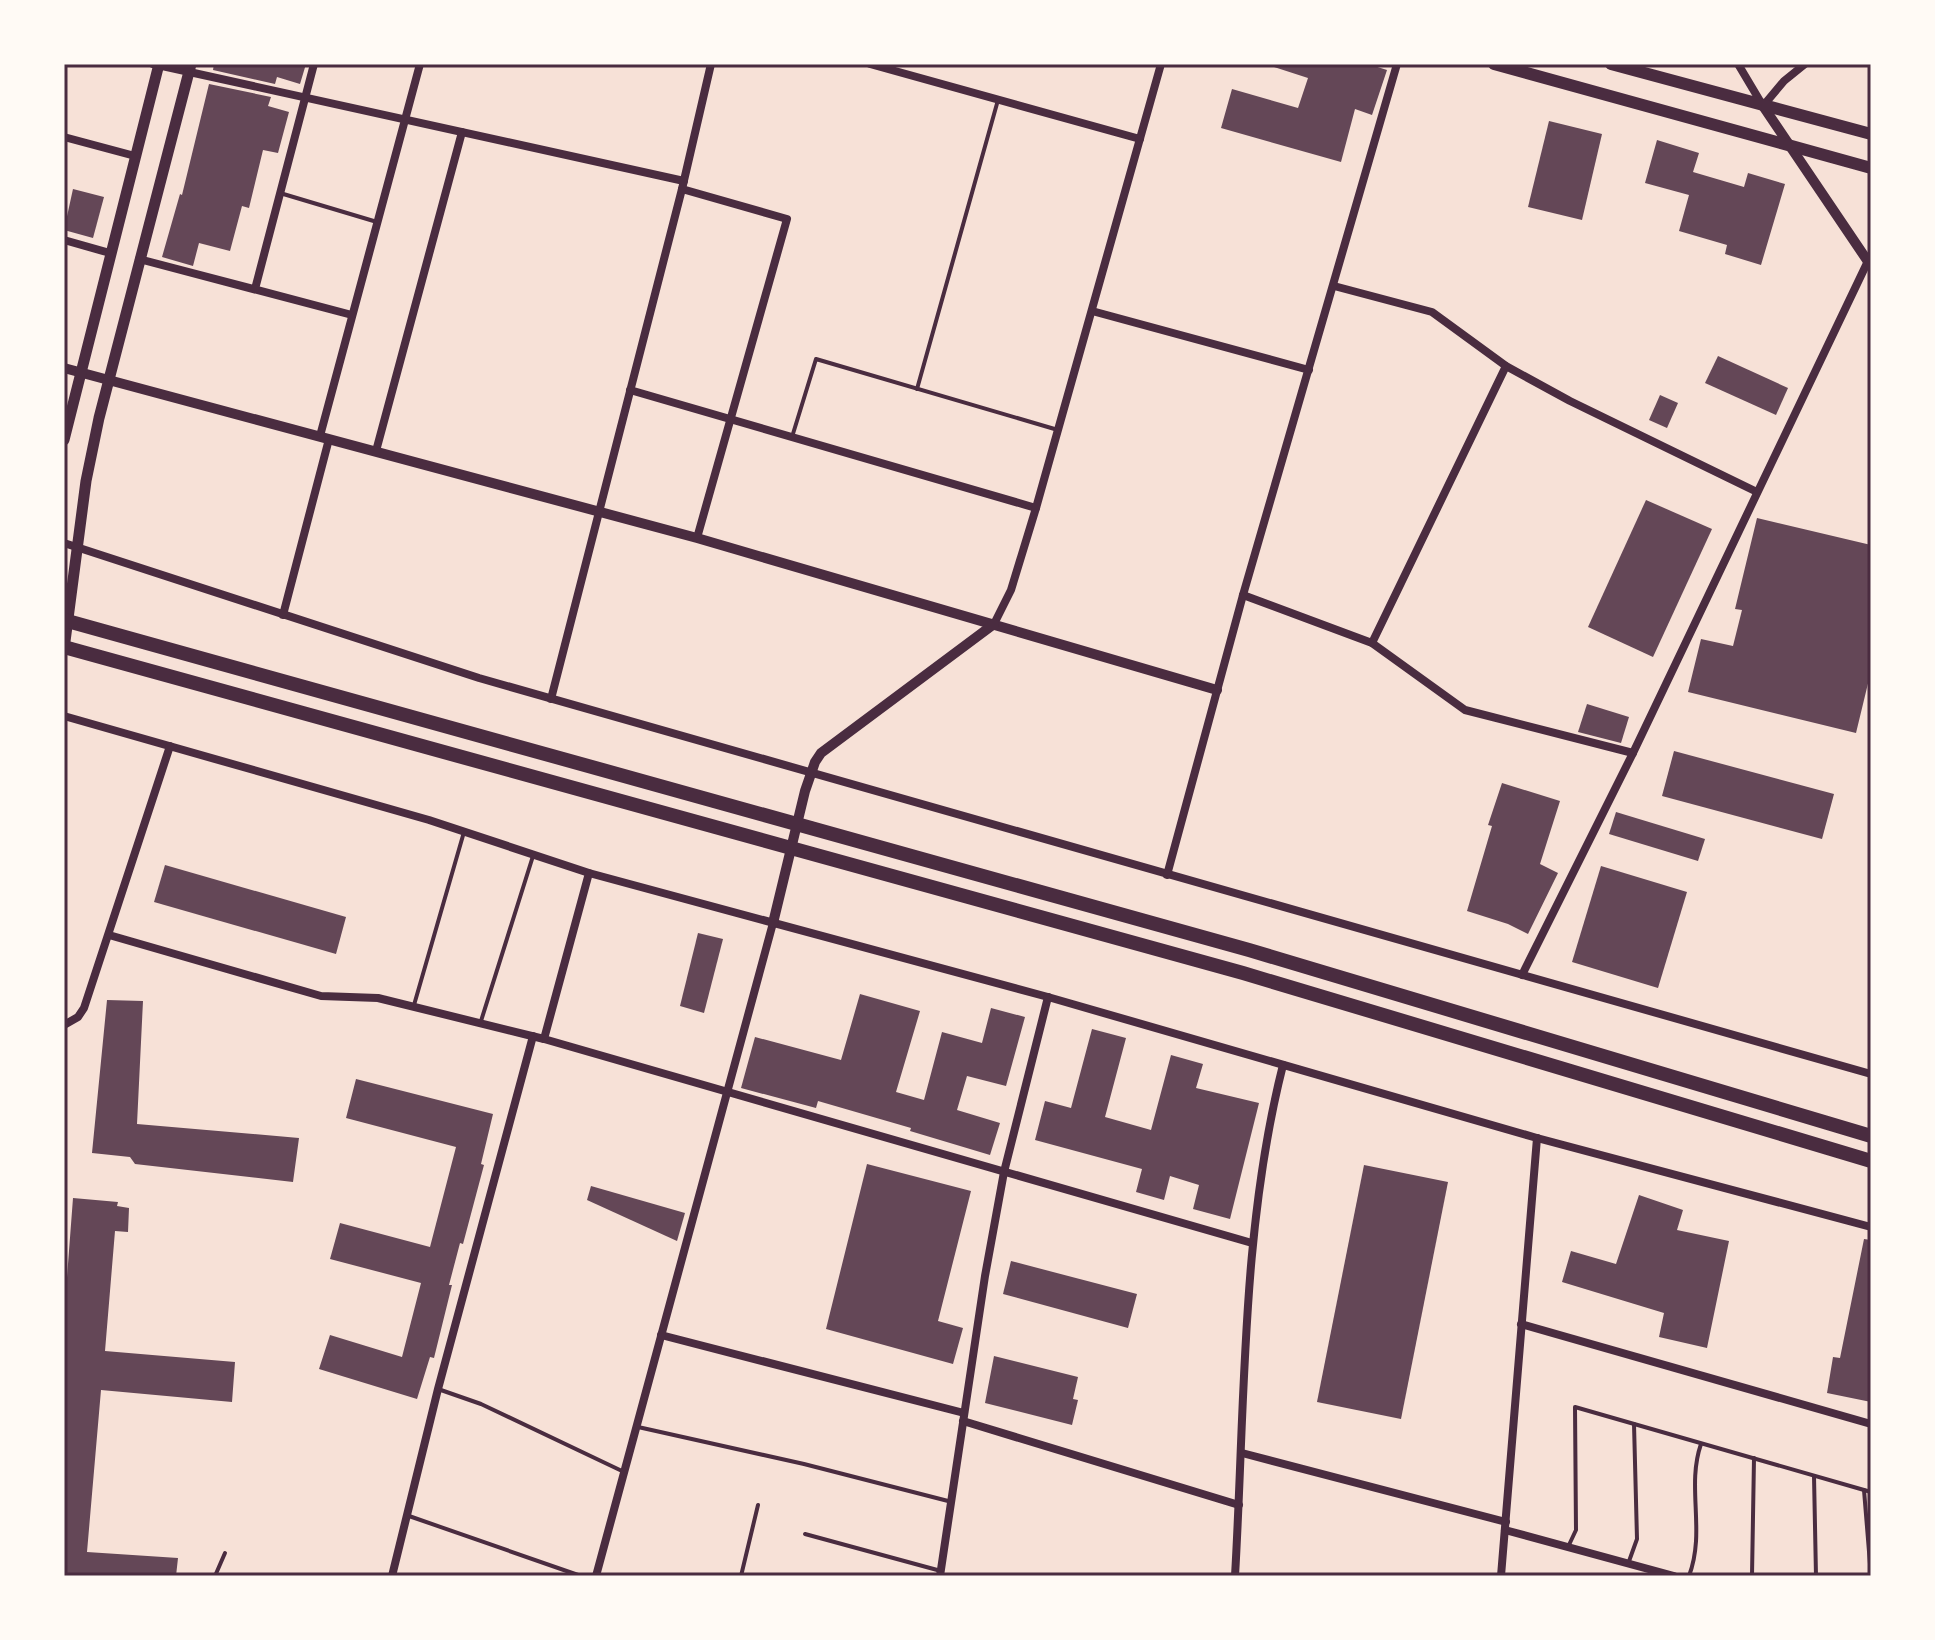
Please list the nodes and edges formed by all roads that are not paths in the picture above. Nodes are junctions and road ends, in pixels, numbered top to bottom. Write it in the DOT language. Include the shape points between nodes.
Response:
graph roads {
  1 [pos="314,64"];
  2 [pos="420,64"];
  3 [pos="711,64"];
  4 [pos="870,64"];
  5 [pos="1161,64"];
  6 [pos="1397,64"];
  7 [pos="1494,64"];
  8 [pos="1611,64"];
  9 [pos="1738,64"];
  10 [pos="1805,64"];
  11 [pos="157,65"];
  12 [pos="190,68"];
  13 [pos="305,98"];
  14 [pos="998,100"];
  15 [pos="1763,106"];
  16 [pos="405,120"];
  17 [pos="462,132"];
  18 [pos="1871,134"];
  19 [pos="64,137"];
  20 [pos="1140,139"];
  21 [pos="1788,145"];
  22 [pos="135,156"];
  23 [pos="1871,168"];
  24 [pos="683,185"];
  25 [pos="280,193"];
  26 [pos="377,222"];
  27 [pos="64,240"];
  28 [pos="110,253"];
  29 [pos="139,259"];
  30 [pos="1869,264"];
  31 [pos="1334,286"];
  32 [pos="255,289"];
  33 [pos="1092,311"];
  34 [pos="352,315"];
  35 [pos="1506,366"];
  36 [pos="64,368"];
  37 [pos="1309,370"];
  38 [pos="80,372"];
  39 [pos="109,381"];
  40 [pos="917,389"];
  41 [pos="630,390"];
  42 [pos="732,419"];
  43 [pos="1058,430"];
  44 [pos="324,437"];
  45 [pos="792,437"];
  46 [pos="64,440"];
  47 [pos="376,451"];
  48 [pos="1757,492"];
  49 [pos="1036,508"];
  50 [pos="600,511"];
  51 [pos="697,538"];
  52 [pos="64,543"];
  53 [pos="1243,595"];
  54 [pos="283,615"];
  55 [pos="64,620"];
  56 [pos="994,624"];
  57 [pos="1372,643"];
  58 [pos="64,648"];
  59 [pos="1217,690"];
  60 [pos="551,699"];
  61 [pos="64,716"];
  62 [pos="170,746"];
  63 [pos="1633,753"];
  64 [pos="811,773"];
  65 [pos="464,832"];
  66 [pos="533,856"];
  67 [pos="589,873"];
  68 [pos="1167,875"];
  69 [pos="773,923"];
  70 [pos="109,935"];
  71 [pos="1522,975"];
  72 [pos="1048,997"];
  73 [pos="414,1005"];
  74 [pos="480,1024"];
  75 [pos="64,1025"];
  76 [pos="533,1036"];
  77 [pos="544,1039"];
  78 [pos="1283,1065"];
  79 [pos="1871,1074"];
  80 [pos="728,1092"];
  81 [pos="1871,1136"];
  82 [pos="1537,1138"];
  83 [pos="1871,1161"];
  84 [pos="1004,1172"];
  85 [pos="1871,1227"];
  86 [pos="1252,1243"];
  87 [pos="1521,1324"];
  88 [pos="661,1335"];
  89 [pos="438,1389"];
  90 [pos="963,1417"];
  91 [pos="1634,1424"];
  92 [pos="1871,1424"];
  93 [pos="636,1427"];
  94 [pos="1701,1444"];
  95 [pos="1242,1453"];
  96 [pos="1754,1458"];
  97 [pos="624,1472"];
  98 [pos="1814,1476"];
  99 [pos="1864,1490"];
  100 [pos="1871,1492"];
  101 [pos="952,1502"];
  102 [pos="758,1505"];
  103 [pos="1239,1505"];
  104 [pos="407,1516"];
  105 [pos="1505,1526"];
  106 [pos="805,1534"];
  107 [pos="1568,1547"];
  108 [pos="225,1553"];
  109 [pos="1628,1564"];
  110 [pos="940,1573"];
  111 [pos="215,1576"];
  112 [pos="392,1576"];
  113 [pos="581,1576"];
  114 [pos="596,1576"];
  115 [pos="741,1576"];
  116 [pos="1235,1576"];
  117 [pos="1501,1576"];
  118 [pos="1674,1576"];
  119 [pos="1689,1576"];
  120 [pos="1752,1576"];
  121 [pos="1816,1576"];
  122 [pos="1871,1576"];
  1 -- 13 [label="street"];
  2 -- 16 [label="street"];
  3 -- 24 [label="street"];
  4 -- 14 [label="street"];
  5 -- 20 [label="street"];
  6 -- 31 [label="street"];
  7 -- 21 [label="highway"];
  8 -- 15 [label="highway"];
  9 -- 15 [label="street"];
  10 -- 15 [label="street"];
  11 -- 12 [label="street"];
  11 -- 22 [label="main road"];
  12 -- 13 [label="street"];
  12 -- 29 [label="main road"];
  13 -- 16 [label="street"];
  13 -- 25 [label="street"];
  14 -- 20 [label="street"];
  14 -- 40 [label="lane"];
  15 -- 18 [label="highway"];
  15 -- 21 [label="street"];
  16 -- 17 [label="street"];
  16 -- 26 [label="street"];
  17 -- 24 [label="street"];
  17 -- 47 [label="street"];
  19 -- 22 [label="street"];
  20 -- 33 [label="street"];
  21 -- 23 [label="highway"];
  21 -- 30 [label="street"];
  22 -- 28 [label="main road"];
  24 -- 41 [label="street"];
  24 -- 42 [label="street" via="787,219"];
  25 -- 26 [label="lane"];
  25 -- 32 [label="street"];
  26 -- 34 [label="street"];
  27 -- 28 [label="street"];
  28 -- 38 [label="main road"];
  29 -- 32 [label="street"];
  29 -- 39 [label="main road"];
  30 -- 48 [label="street"];
  31 -- 35 [label="street" via="1432,312"];
  31 -- 37 [label="street"];
  32 -- 34 [label="street"];
  33 -- 37 [label="street"];
  33 -- 43 [label="street"];
  34 -- 44 [label="street"];
  35 -- 48 [label="street"];
  35 -- 57 [label="street"];
  36 -- 38 [label="street"];
  37 -- 53 [label="street"];
  38 -- 39 [label="street"];
  38 -- 46 [label="main road"];
  39 -- 44 [label="street"];
  39 -- 58 [label="main road" via="81,510"];
  40 -- 43 [label="lane"];
  40 -- 45 [label="lane" via="816,359"];
  41 -- 42 [label="street"];
  41 -- 50 [label="street"];
  42 -- 45 [label="street"];
  42 -- 51 [label="street"];
  43 -- 49 [label="street"];
  44 -- 47 [label="street"];
  44 -- 54 [label="street"];
  45 -- 49 [label="street"];
  47 -- 50 [label="street"];
  48 -- 63 [label="street"];
  49 -- 56 [label="street" via="1011,590"];
  50 -- 51 [label="street"];
  50 -- 60 [label="street"];
  51 -- 56 [label="street"];
  52 -- 54 [label="street"];
  53 -- 57 [label="street"];
  53 -- 59 [label="street"];
  54 -- 60 [label="street"];
  55 -- 81 [label="highway" via="1234,946"];
  56 -- 59 [label="street"];
  56 -- 64 [label="street" via="821,753"];
  57 -- 63 [label="street" via="1465,710"];
  58 -- 83 [label="highway" via="1243,973"];
  59 -- 68 [label="street"];
  60 -- 64 [label="street"];
  61 -- 62 [label="street"];
  62 -- 65 [label="street"];
  62 -- 70 [label="street"];
  63 -- 71 [label="street"];
  64 -- 68 [label="street"];
  64 -- 69 [label="street"];
  65 -- 66 [label="street"];
  65 -- 73 [label="lane"];
  66 -- 67 [label="street"];
  66 -- 74 [label="lane"];
  67 -- 69 [label="street"];
  67 -- 77 [label="street"];
  68 -- 71 [label="street"];
  69 -- 72 [label="street"];
  69 -- 80 [label="street"];
  70 -- 73 [label="street" via="321,996"];
  70 -- 75 [label="street" via="84,1008"];
  71 -- 79 [label="street"];
  72 -- 78 [label="street"];
  72 -- 84 [label="street"];
  73 -- 74 [label="street"];
  74 -- 76 [label="street"];
  76 -- 77 [label="street"];
  76 -- 89 [label="street"];
  77 -- 80 [label="street"];
  78 -- 82 [label="street"];
  78 -- 86 [label="street" via="1267,1126"];
  80 -- 84 [label="street"];
  80 -- 88 [label="street"];
  82 -- 85 [label="street"];
  82 -- 87 [label="street"];
  84 -- 86 [label="street"];
  84 -- 90 [label="street"];
  86 -- 95 [label="street"];
  87 -- 92 [label="street"];
  87 -- 105 [label="street"];
  88 -- 90 [label="street"];
  88 -- 93 [label="street"];
  89 -- 97 [label="lane"];
  89 -- 104 [label="street"];
  90 -- 101 [label="street"];
  90 -- 103 [label="street"];
  91 -- 94 [label="lane"];
  91 -- 107 [label="lane" via="1575,1407 1576,1530"];
  91 -- 109 [label="lane" via="1637,1539"];
  93 -- 97 [label="street"];
  93 -- 101 [label="lane"];
  94 -- 96 [label="lane"];
  94 -- 119 [label="lane" via="1695,1461 1697,1554"];
  95 -- 103 [label="street"];
  95 -- 105 [label="street"];
  96 -- 98 [label="lane"];
  96 -- 120 [label="lane"];
  97 -- 114 [label="street"];
  98 -- 99 [label="lane"];
  98 -- 121 [label="lane"];
  99 -- 100 [label="lane"];
  99 -- 122 [label="lane"];
  101 -- 110 [label="street"];
  102 -- 115 [label="lane"];
  103 -- 116 [label="street"];
  104 -- 112 [label="street"];
  104 -- 113 [label="lane"];
  105 -- 107 [label="street"];
  105 -- 117 [label="street"];
  106 -- 110 [label="lane"];
  107 -- 109 [label="street"];
  108 -- 111 [label="lane"];
  109 -- 118 [label="street"];
}
